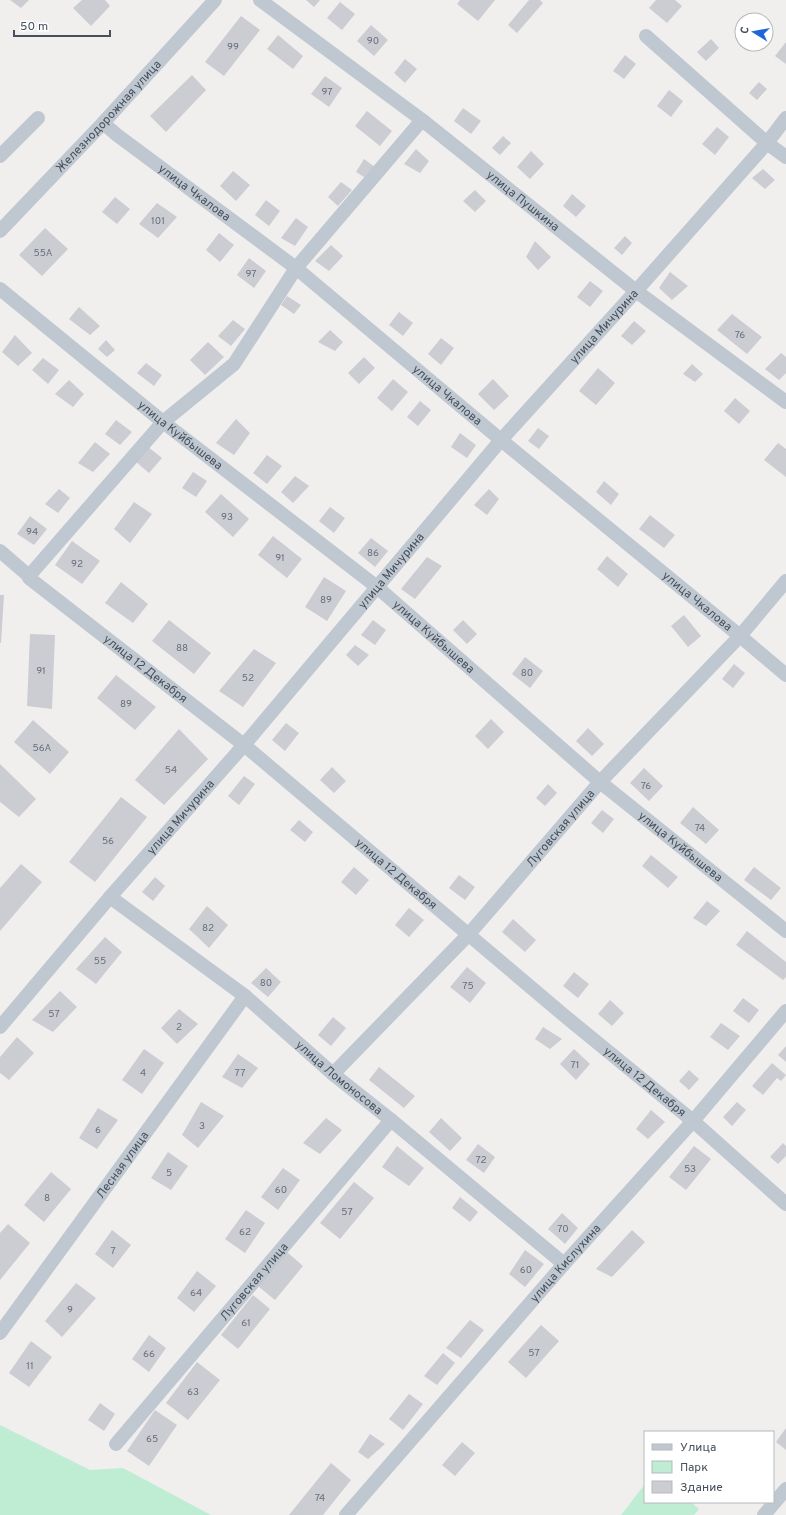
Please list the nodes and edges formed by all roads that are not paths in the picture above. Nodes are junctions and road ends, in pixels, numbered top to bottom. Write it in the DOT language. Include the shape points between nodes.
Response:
graph roads {
  1 [pos="215,0"];
  2 [pos="260,0"];
  3 [pos="646,36"];
  4 [pos="38,118"];
  5 [pos="786,118"];
  6 [pos="422,120"];
  7 [pos="103,123"];
  8 [pos="767,143"];
  9 [pos="0,156"];
  10 [pos="786,157"];
  11 [pos="0,231"];
  12 [pos="296,268"];
  13 [pos="0,289"];
  14 [pos="636,291"];
  15 [pos="786,402"];
  16 [pos="163,422"];
  17 [pos="501,440"];
  18 [pos="0,551"];
  19 [pos="29,576"];
  20 [pos="786,581"];
  21 [pos="377,587"];
  22 [pos="740,636"];
  23 [pos="786,675"];
  24 [pos="244,745"];
  25 [pos="600,782"];
  26 [pos="110,897"];
  27 [pos="786,931"];
  28 [pos="468,934"];
  29 [pos="245,996"];
  30 [pos="786,1011"];
  31 [pos="0,1027"];
  32 [pos="333,1074"];
  33 [pos="391,1120"];
  34 [pos="693,1121"];
  35 [pos="786,1204"];
  36 [pos="564,1264"];
  37 [pos="0,1333"];
  38 [pos="116,1444"];
  39 [pos="786,1489"];
  40 [pos="346,1515"];
  41 [pos="764,1515"];
  1 -- 7 [label="street, Железнодорожная улица"];
  2 -- 6 [label="street, улица Пушкина"];
  3 -- 8 [label="street"];
  4 -- 9 [label="street"];
  5 -- 8 [label="street, улица Мичурина"];
  6 -- 12 [label="street"];
  6 -- 14 [label="street, улица Пушкина"];
  7 -- 11 [label="street, Железнодорожная улица"];
  7 -- 12 [label="street, улица Чкалова"];
  8 -- 10 [label="street"];
  8 -- 14 [label="street, улица Мичурина"];
  12 -- 16 [label="street" via="234,364"];
  12 -- 17 [label="street, улица Чкалова"];
  13 -- 16 [label="street, улица Куйбышева"];
  14 -- 15 [label="street, улица Пушкина"];
  14 -- 17 [label="street, улица Мичурина"];
  16 -- 19 [label="street"];
  16 -- 21 [label="street, улица Куйбышева"];
  17 -- 21 [label="street, улица Мичурина"];
  17 -- 22 [label="street, улица Чкалова"];
  18 -- 19 [label="street, улица 12 Декабря"];
  19 -- 24 [label="street, улица 12 Декабря"];
  20 -- 22 [label="street, Луговская улица"];
  21 -- 24 [label="street, улица Мичурина"];
  21 -- 25 [label="street, улица Куйбышева"];
  22 -- 23 [label="street, улица Чкалова"];
  22 -- 25 [label="street, Луговская улица"];
  24 -- 26 [label="street, улица Мичурина"];
  24 -- 28 [label="street, улица 12 Декабря"];
  25 -- 27 [label="street, улица Куйбышева"];
  25 -- 28 [label="street, Луговская улица"];
  26 -- 29 [label="street, улица Ломоносова"];
  26 -- 31 [label="street, улица Мичурина"];
  28 -- 32 [label="street, Луговская улица"];
  28 -- 34 [label="street, улица 12 Декабря"];
  29 -- 32 [label="street, улица Ломоносова"];
  29 -- 37 [label="street, Лесная улица"];
  30 -- 34 [label="street, улица Кислухина"];
  32 -- 33 [label="street, улица Ломоносова"];
  33 -- 36 [label="street, улица Ломоносова"];
  33 -- 38 [label="street, Луговская улица"];
  34 -- 35 [label="street, улица 12 Декабря"];
  34 -- 36 [label="street, улица Кислухина"];
  36 -- 40 [label="street, улица Кислухина"];
  39 -- 41 [label="street"];
}
